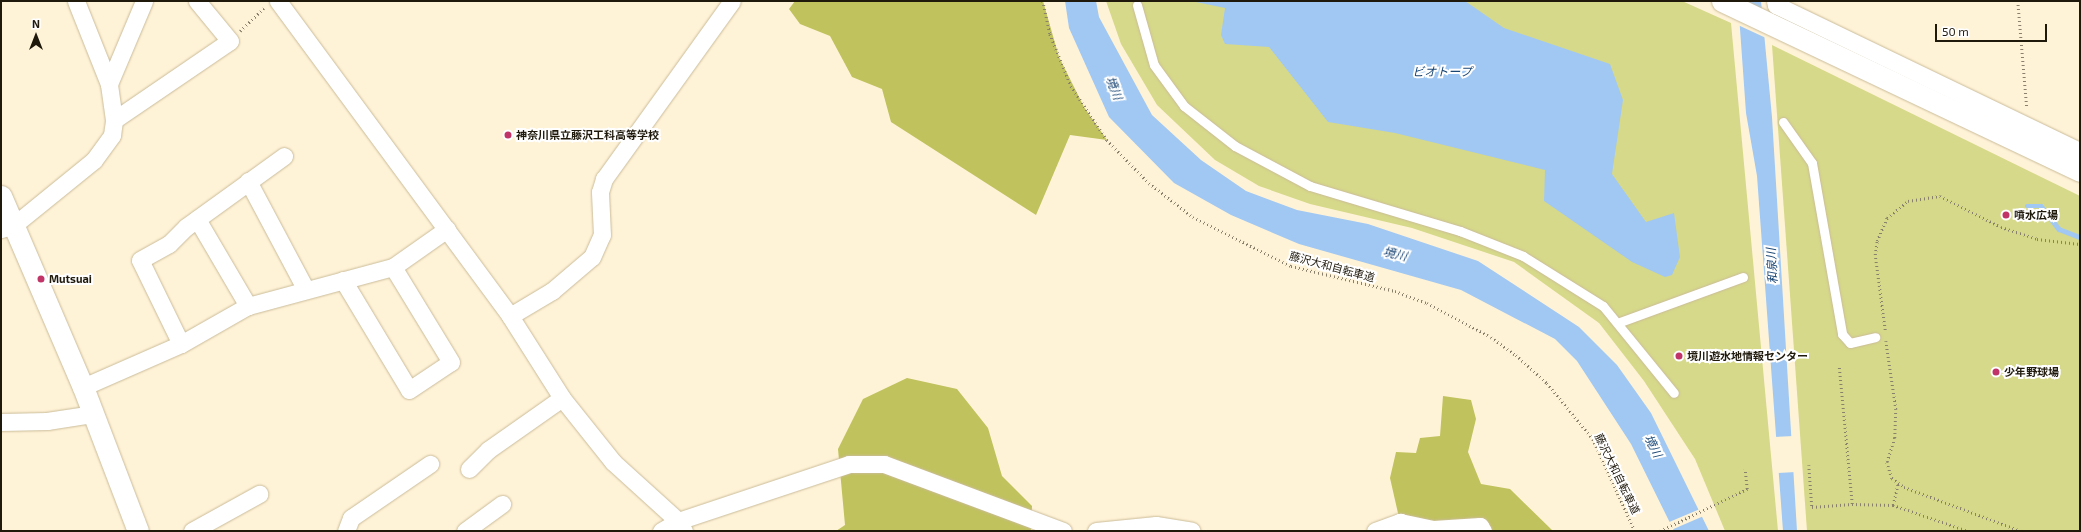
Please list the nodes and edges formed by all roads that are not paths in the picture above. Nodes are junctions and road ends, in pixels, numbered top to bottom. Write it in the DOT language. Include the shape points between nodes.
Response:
graph roads {
  1 [pos="76,1"];
  2 [pos="144,1"];
  3 [pos="197,1"];
  4 [pos="732,1"];
  5 [pos="1775,1"];
  6 [pos="1725,3"];
  7 [pos="272,4"];
  8 [pos="1137,5"];
  9 [pos="109,84"];
  10 [pos="114,120"];
  11 [pos="1783,122"];
  12 [pos="2080,150"];
  13 [pos="284,156"];
  14 [pos="2080,170"];
  15 [pos="248,181"];
  16 [pos="1,196"];
  17 [pos="197,219"];
  18 [pos="7,227"];
  19 [pos="447,229"];
  20 [pos="393,267"];
  21 [pos="1743,277"];
  22 [pos="343,280"];
  23 [pos="306,290"];
  24 [pos="248,306"];
  25 [pos="510,316"];
  26 [pos="1620,322"];
  27 [pos="1875,337"];
  28 [pos="181,344"];
  29 [pos="84,387"];
  30 [pos="1674,393"];
  31 [pos="562,398"];
  32 [pos="93,414"];
  33 [pos="1,422"];
  34 [pos="430,464"];
  35 [pos="469,470"];
  36 [pos="259,494"];
  37 [pos="502,504"];
  38 [pos="681,526"];
  39 [pos="1403,526"];
  40 [pos="1126,528"];
  41 [pos="138,531"];
  42 [pos="192,531"];
  43 [pos="346,531"];
  44 [pos="465,531"];
  45 [pos="661,531"];
  46 [pos="1063,531"];
  47 [pos="1096,531"];
  48 [pos="1192,531"];
  49 [pos="1375,531"];
  50 [pos="1483,531"];
  1 -- 9 [label="street"];
  2 -- 9 [label="street"];
  3 -- 10 [label="street" via="230,41"];
  4 -- 25 [label="street" via="604,179 600,192 602,235 592,257 552,291"];
  5 -- 12 [label="street" via="1776,5"];
  6 -- 14 [label="street"];
  7 -- 19 [label="street"];
  8 -- 26 [label="lane" via="1154,65 1184,106 1235,146 1310,186 1460,231 1523,256 1603,306"];
  9 -- 10 [label="street"];
  10 -- 18 [label="street" via="106,148"];
  11 -- 27 [label="lane" via="1812,163 1842,334 1850,343"];
  13 -- 15 [label="street"];
  15 -- 17 [label="street"];
  15 -- 23 [label="street"];
  16 -- 18 [label="street"];
  17 -- 24 [label="street"];
  17 -- 28 [label="street" via="169,244 140,260"];
  18 -- 29 [label="street"];
  19 -- 20 [label="street"];
  19 -- 25 [label="street"];
  20 -- 22 [label="street"];
  20 -- 22 [label="street" via="450,362 409,390"];
  21 -- 26 [label="lane"];
  22 -- 23 [label="street"];
  23 -- 24 [label="street"];
  24 -- 28 [label="street"];
  25 -- 31 [label="street"];
  26 -- 30 [label="lane"];
  28 -- 29 [label="street"];
  29 -- 32 [label="street"];
  31 -- 35 [label="street" via="488,450"];
  31 -- 38 [label="street" via="613,462"];
  32 -- 33 [label="street" via="47,421"];
  32 -- 41 [label="street"];
  34 -- 43 [label="street" via="351,518"];
  36 -- 42 [label="street"];
  37 -- 44 [label="street"];
  38 -- 45 [label="street"];
  38 -- 46 [label="street" via="849,464 884,464"];
  39 -- 49 [label="street"];
  39 -- 50 [label="street" via="1433,529 1480,526"];
  40 -- 47 [label="street"];
  40 -- 48 [label="street" via="1156,524"];
}
